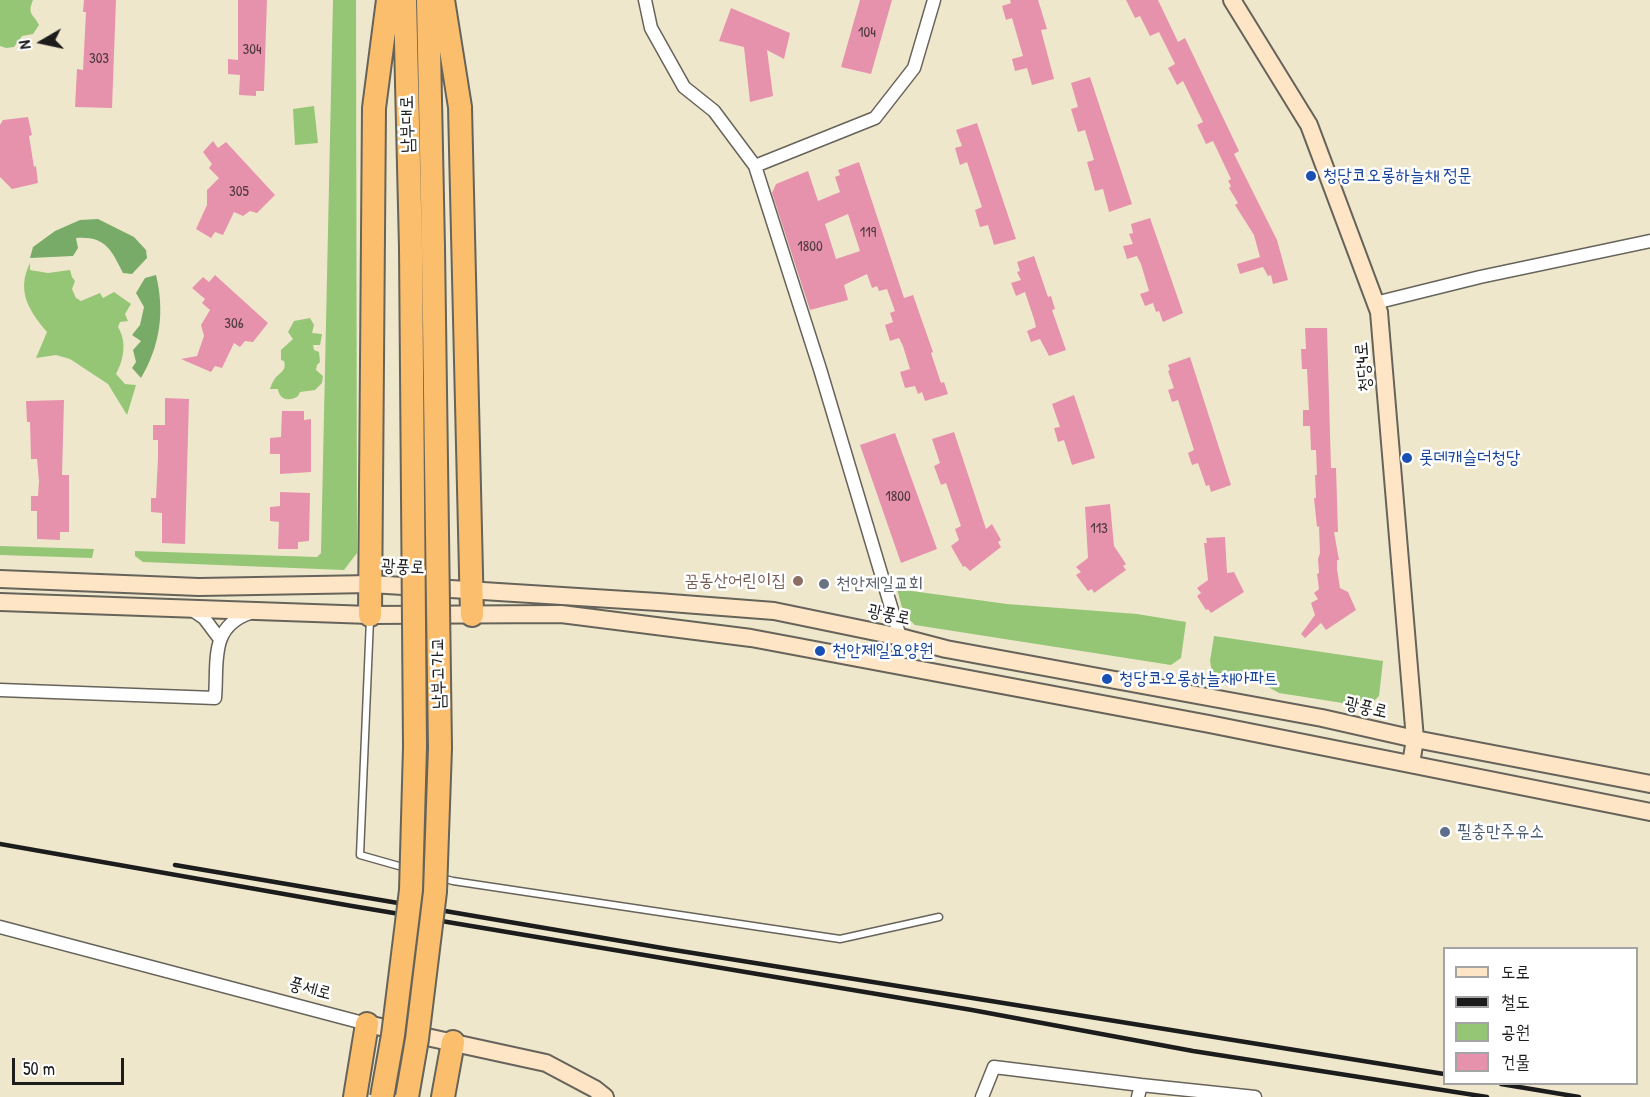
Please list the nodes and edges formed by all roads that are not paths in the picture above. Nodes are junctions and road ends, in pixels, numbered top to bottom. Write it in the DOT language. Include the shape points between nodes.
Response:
graph roads {
  1 [pos="388,0"];
  2 [pos="405,0"];
  3 [pos="428,0"];
  4 [pos="443,0"];
  5 [pos="645,0"];
  6 [pos="934,0"];
  7 [pos="1232,0"];
  8 [pos="754,166"];
  9 [pos="1650,241"];
  10 [pos="422,247"];
  11 [pos="1375,303"];
  12 [pos="0,579"];
  13 [pos="371,585"];
  14 [pos="471,589"];
  15 [pos="0,602"];
  16 [pos="190,608"];
  17 [pos="259,610"];
  18 [pos="370,615"];
  19 [pos="472,615"];
  20 [pos="900,637"];
  21 [pos="219,638"];
  22 [pos="897,666"];
  23 [pos="0,690"];
  24 [pos="1415,739"];
  25 [pos="1411,764"];
  26 [pos="1650,784"];
  27 [pos="1650,812"];
  28 [pos="422,872"];
  29 [pos="432,875"];
  30 [pos="939,917"];
  31 [pos="0,927"];
  32 [pos="368,1024"];
  33 [pos="453,1042"];
  34 [pos="1139,1091"];
  35 [pos="355,1097"];
  36 [pos="382,1097"];
  37 [pos="407,1097"];
  38 [pos="443,1097"];
  39 [pos="605,1097"];
  40 [pos="982,1097"];
  41 [pos="1255,1097"];
  1 -- 13 [label="highway" via="374,108"];
  2 -- 10 [label="highway, 남부대로"];
  3 -- 10 [label="highway, 남부대로"];
  4 -- 14 [label="highway" via="460,107"];
  5 -- 8 [label="street" via="651,28 684,87 714,111"];
  6 -- 8 [label="street" via="914,68 875,118"];
  7 -- 11 [label="main road, 청당4로" via="1309,125"];
  8 -- 20 [label="street"];
  9 -- 11 [label="street"];
  10 -- 36 [label="highway, 남부고가교, bridge" via="411,890"];
  10 -- 37 [label="highway, 남부고가교, bridge" via="440,748 435,892"];
  11 -- 24 [label="main road, 청당4로" via="1379,312"];
  12 -- 13 [label="main road, 광풍로" via="199,587"];
  13 -- 14 [label="main road, 광풍로"];
  13 -- 18 [label="highway"];
  14 -- 19 [label="highway"];
  14 -- 20 [label="main road, 광풍로" via="774,611"];
  15 -- 16 [label="main road"];
  16 -- 17 [label="main road"];
  16 -- 21 [label="street" via="204,618"];
  17 -- 18 [label="main road"];
  17 -- 21 [label="street" via="235,619"];
  18 -- 19 [label="main road"];
  18 -- 28 [label="lane" via="360,855"];
  19 -- 22 [label="main road" via="561,614 751,638"];
  20 -- 22 [label="street"];
  20 -- 24 [label="main road, 광풍로"];
  21 -- 23 [label="street" via="215,698"];
  22 -- 25 [label="main road"];
  24 -- 25 [label="main road, 청당4로"];
  24 -- 26 [label="main road, 광풍로"];
  25 -- 27 [label="main road"];
  29 -- 30 [label="lane" via="840,939"];
  31 -- 32 [label="street, 풍세로"];
  32 -- 33 [label="main road, 풍세로"];
  32 -- 35 [label="highway"];
  33 -- 38 [label="highway"];
  33 -- 39 [label="main road, 풍세로" via="546,1063"];
  34 -- 40 [label="street" via="994,1067"];
  34 -- 41 [label="street"];
}
